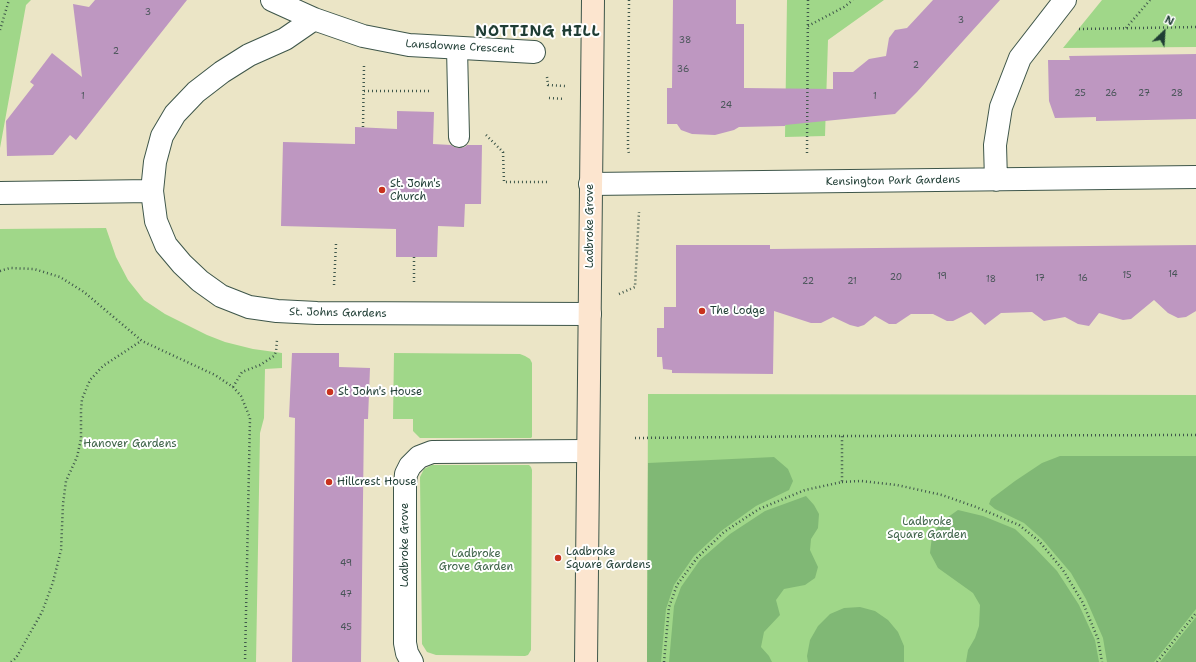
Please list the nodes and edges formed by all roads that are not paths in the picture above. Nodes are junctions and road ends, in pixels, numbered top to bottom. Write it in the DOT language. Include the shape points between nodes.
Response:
graph roads {
  1 [pos="272,0"];
  2 [pos="593,0"];
  3 [pos="1061,5"];
  4 [pos="314,19"];
  5 [pos="457,48"];
  6 [pos="534,52"];
  7 [pos="459,137"];
  8 [pos="1196,176"];
  9 [pos="996,180"];
  10 [pos="590,184"];
  11 [pos="152,192"];
  12 [pos="0,193"];
  13 [pos="590,314"];
  14 [pos="588,451"];
  15 [pos="412,662"];
  16 [pos="586,662"];
  1 -- 4 [label="street"];
  2 -- 10 [label="main road, Ladbroke Grove"];
  3 -- 9 [label="street" via="1020,58 1000,107 995,145"];
  4 -- 5 [label="street, Lansdowne Crescent" via="363,36 409,45"];
  4 -- 11 [label="street, St. Johns Gardens" via="285,39 249,55 222,72 196,92 175,114 162,136 155,162"];
  5 -- 6 [label="street, Lansdowne Crescent"];
  5 -- 7 [label="lane"];
  8 -- 9 [label="street, Kensington Park Gardens"];
  9 -- 10 [label="street, Kensington Park Gardens"];
  10 -- 13 [label="main road, Ladbroke Grove"];
  11 -- 12 [label="street"];
  11 -- 13 [label="street, St. Johns Gardens" via="156,221 166,245 200,281 221,296 249,307 277,312 333,314"];
  13 -- 14 [label="main road, Ladbroke Grove"];
  14 -- 15 [label="street, Ladbroke Grove" via="432,452 419,457 410,466 405,485 405,643 406,653"];
  14 -- 16 [label="main road, Ladbroke Grove"];
}
